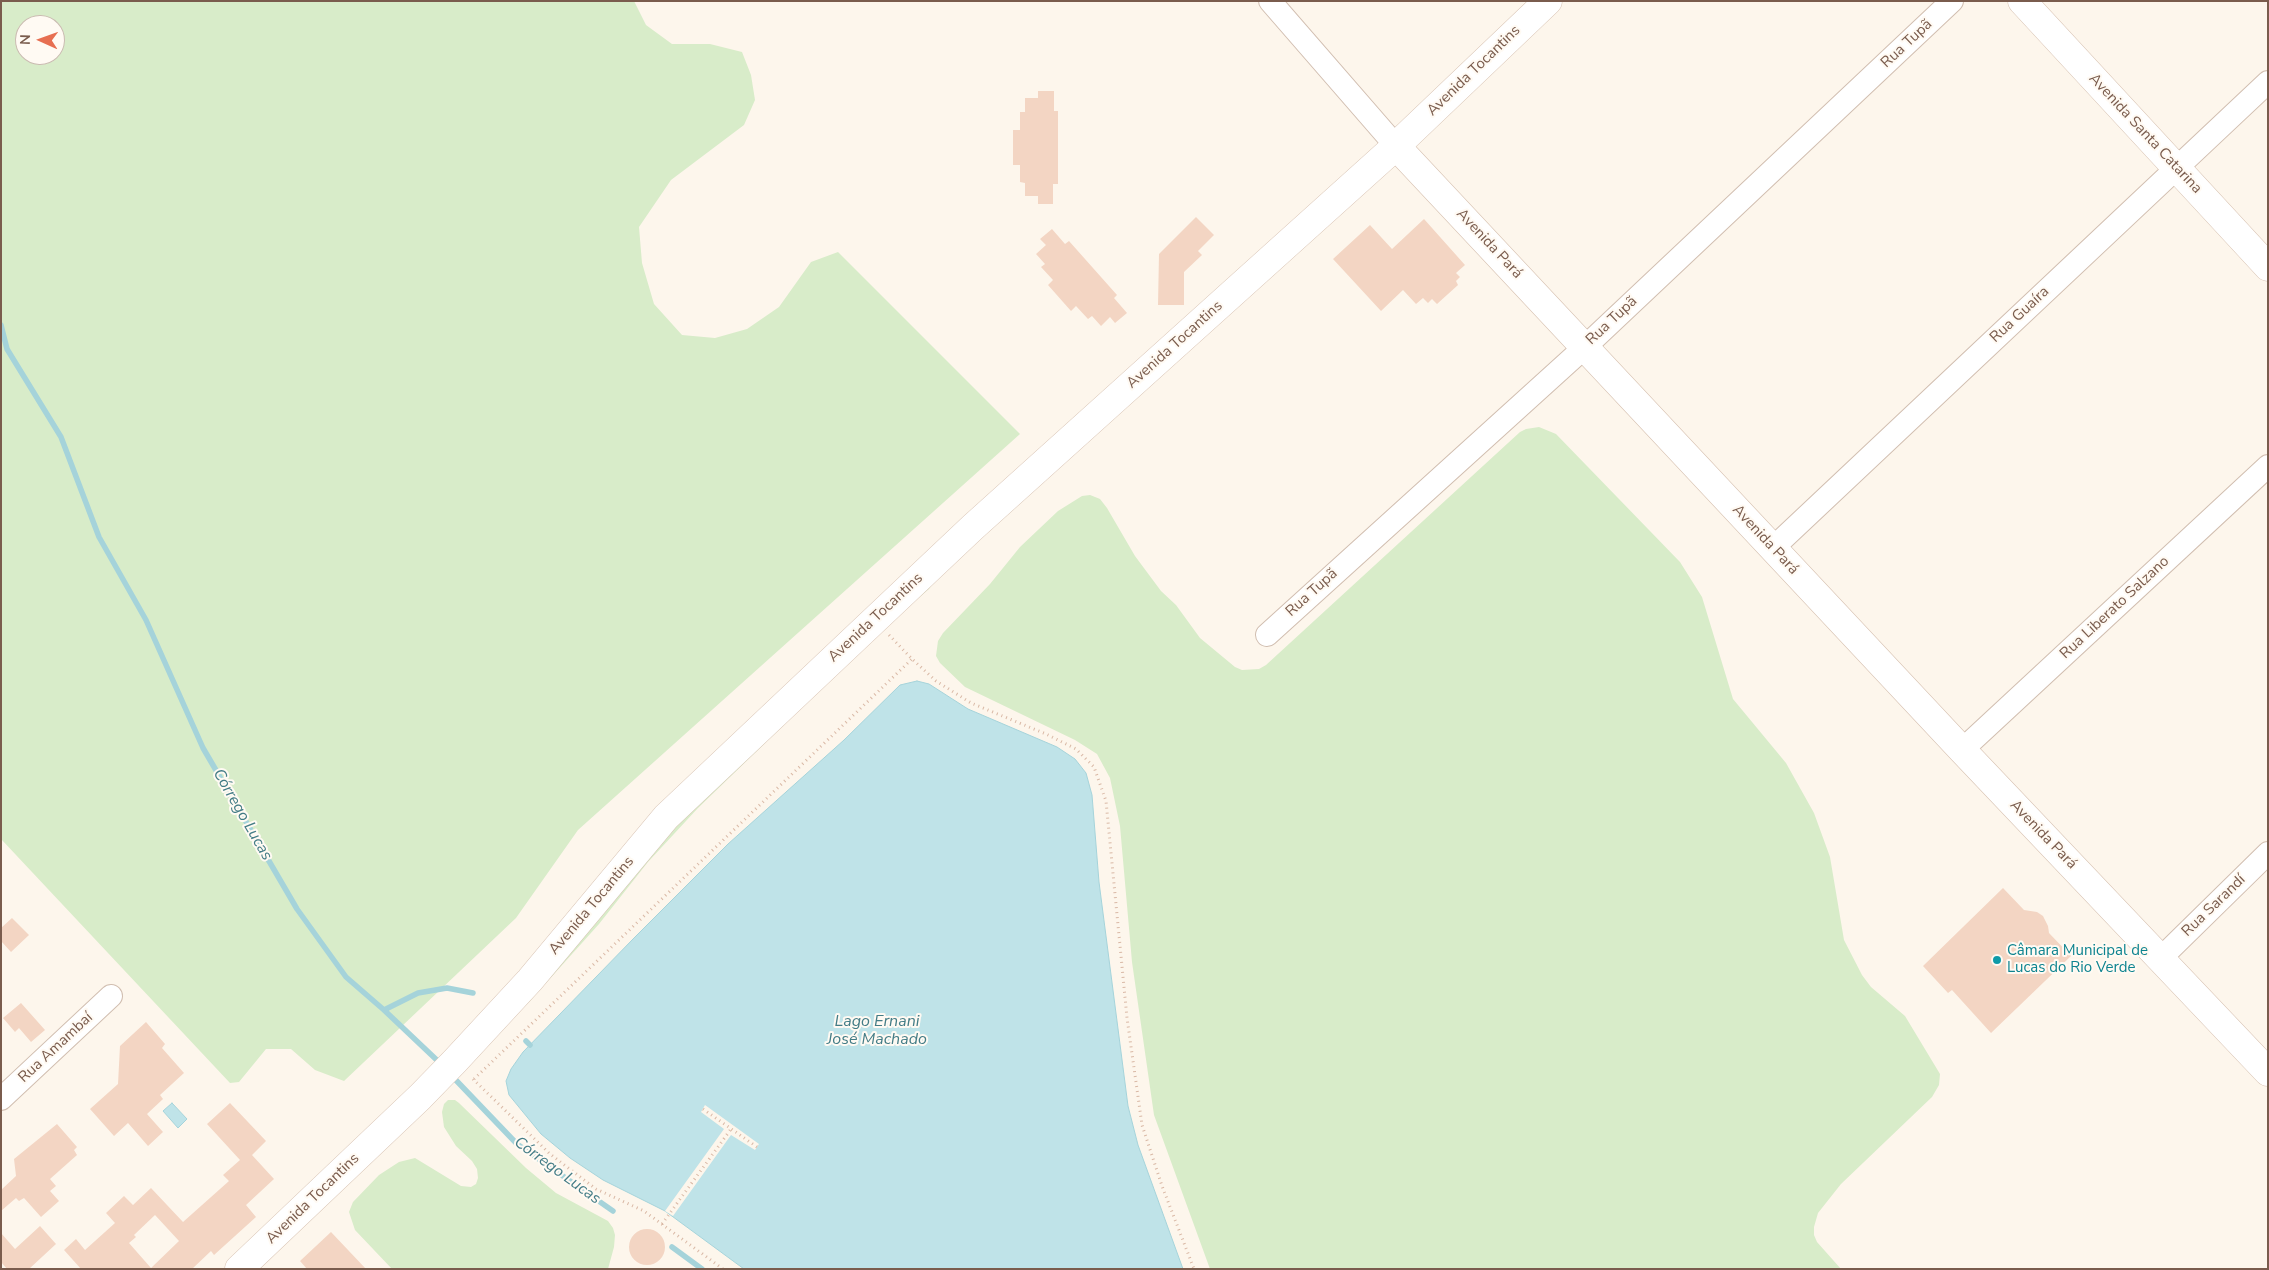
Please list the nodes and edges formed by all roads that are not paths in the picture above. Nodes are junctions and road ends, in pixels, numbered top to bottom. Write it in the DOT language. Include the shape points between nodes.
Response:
graph roads {
  1 [pos="1270,1"];
  2 [pos="1548,1"];
  3 [pos="1952,1"];
  4 [pos="2022,1"];
  5 [pos="2268,82"];
  6 [pos="1396,146"];
  7 [pos="2176,169"];
  8 [pos="2268,267"];
  9 [pos="1586,346"];
  10 [pos="2268,466"];
  11 [pos="1773,548"];
  12 [pos="1267,635"];
  13 [pos="1962,750"];
  14 [pos="2268,853"];
  15 [pos="2161,958"];
  16 [pos="111,996"];
  17 [pos="2268,1072"];
  18 [pos="1,1099"];
  19 [pos="239,1269"];
  1 -- 6 [label="street, Avenida Pará"];
  2 -- 6 [label="street, Avenida Tocantins"];
  3 -- 9 [label="street, Rua Tupã"];
  4 -- 7 [label="street, Avenida Santa Catarina"];
  5 -- 7 [label="street, Rua Guaíra"];
  6 -- 9 [label="street, Avenida Pará"];
  6 -- 19 [label="street, Avenida Tocantins" via="973,526 666,817 530,980 464,1070 420,1096"];
  7 -- 8 [label="street, Avenida Santa Catarina"];
  7 -- 11 [label="street, Rua Guaíra"];
  9 -- 11 [label="street, Avenida Pará"];
  9 -- 12 [label="street, Rua Tupã"];
  10 -- 13 [label="street, Rua Liberato Salzano"];
  11 -- 13 [label="street, Avenida Pará"];
  13 -- 15 [label="street, Avenida Pará"];
  14 -- 15 [label="street, Rua Sarandí"];
  15 -- 17 [label="street, Avenida Pará"];
  16 -- 18 [label="street, Rua Amambaí"];
}
